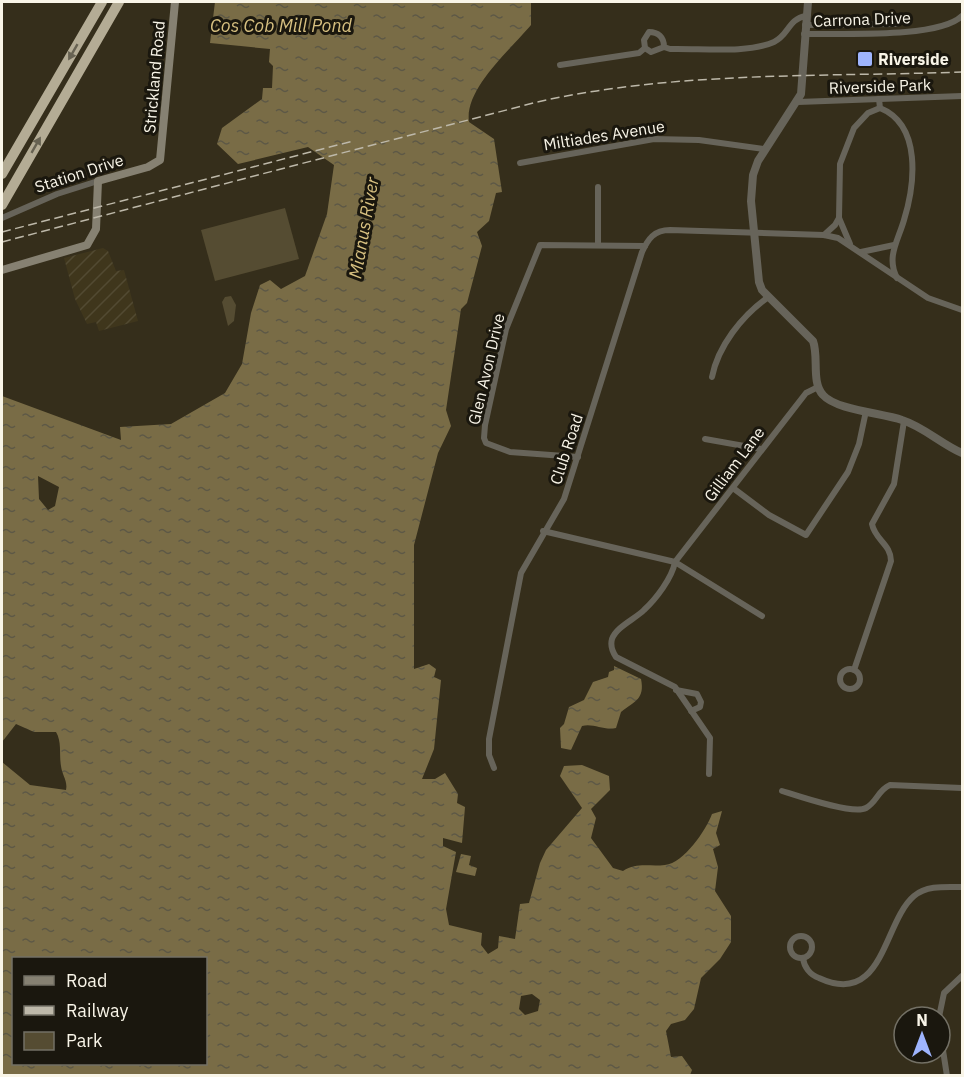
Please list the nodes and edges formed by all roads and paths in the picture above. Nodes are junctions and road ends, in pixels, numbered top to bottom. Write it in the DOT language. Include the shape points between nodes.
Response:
graph roads {
  1 [pos="102,2"];
  2 [pos="119,2"];
  3 [pos="175,2"];
  4 [pos="808,2"];
  5 [pos="963,16"];
  6 [pos="959,22"];
  7 [pos="896,24"];
  8 [pos="805,25"];
  9 [pos="664,47"];
  10 [pos="645,48"];
  11 [pos="560,66"];
  12 [pos="963,96"];
  13 [pos="800,98"];
  14 [pos="879,99"];
  15 [pos="880,108"];
  16 [pos="764,149"];
  17 [pos="162,155"];
  18 [pos="520,163"];
  19 [pos="2,174"];
  20 [pos="99,181"];
  21 [pos="598,187"];
  22 [pos="4,200"];
  23 [pos="2,218"];
  24 [pos="839,218"];
  25 [pos="754,233"];
  26 [pos="824,235"];
  27 [pos="850,244"];
  28 [pos="598,245"];
  29 [pos="894,245"];
  30 [pos="645,246"];
  31 [pos="861,252"];
  32 [pos="2,270"];
  33 [pos="897,279"];
  34 [pos="767,298"];
  35 [pos="963,310"];
  36 [pos="712,377"];
  37 [pos="818,387"];
  38 [pos="866,411"];
  39 [pos="904,421"];
  40 [pos="705,439"];
  41 [pos="761,449"];
  42 [pos="963,453"];
  43 [pos="578,457"];
  44 [pos="733,488"];
  45 [pos="543,531"];
  46 [pos="675,562"];
  47 [pos="762,616"];
  48 [pos="854,670"];
  49 [pos="676,690"];
  50 [pos="691,711"];
  51 [pos="494,768"];
  52 [pos="709,774"];
  53 [pos="963,788"];
  54 [pos="782,791"];
  55 [pos="963,887"];
  56 [pos="803,958"];
  57 [pos="963,976"];
  58 [pos="942,1005"];
  1 -- 19 [label="highway, one-way"];
  22 -- 2 [label="highway, one-way"];
  3 -- 17 [label="main road, Strickland Road"];
  4 -- 8 [label="street"];
  5 -- 6 [label="street, Carrona Drive"];
  6 -- 8 [label="street, Carrona Drive" via="916,31"];
  7 -- 8 [label="street"];
  8 -- 9 [label="street" via="792,21 774,42 754,48"];
  8 -- 13 [label="street"];
  9 -- 10 [label="street" via="655,52"];
  9 -- 10 [label="street" via="659,35 650,32 644,40"];
  10 -- 11 [label="street" via="639,53"];
  12 -- 14 [label="street, Riverside Park"];
  13 -- 14 [label="street, Riverside Park"];
  13 -- 16 [label="street"];
  14 -- 15 [label="street"];
  15 -- 24 [label="street" via="861,119 843,151 838,175"];
  15 -- 29 [label="street" via="900,121 912,161 908,207"];
  16 -- 18 [label="street, Miltiades Avenue" via="699,140 654,139"];
  16 -- 25 [label="street" via="752,180"];
  17 -- 20 [label="main road, Station Drive" via="152,166"];
  20 -- 23 [label="street, Station Drive"];
  20 -- 32 [label="main road" via="96,226 89,243"];
  21 -- 28 [label="street"];
  24 -- 26 [label="street"];
  24 -- 27 [label="street"];
  25 -- 26 [label="street"];
  25 -- 30 [label="street" via="664,230 654,234"];
  25 -- 34 [label="street" via="759,282"];
  26 -- 27 [label="street"];
  27 -- 31 [label="street"];
  28 -- 30 [label="street, Glen Avon Drive"];
  28 -- 43 [label="street, Glen Avon Drive" via="540,245 506,329 484,438 492,447 510,452"];
  29 -- 31 [label="street"];
  29 -- 33 [label="street" via="892,263"];
  30 -- 43 [label="street, Club Road"];
  31 -- 33 [label="street"];
  33 -- 35 [label="street" via="928,298"];
  34 -- 36 [label="street" via="750,310 730,337"];
  34 -- 37 [label="street" via="813,341 817,350"];
  37 -- 38 [label="street" via="823,396"];
  37 -- 41 [label="street, Gilliam Lane" via="806,393"];
  38 -- 39 [label="street"];
  38 -- 44 [label="street" via="848,472 806,535 769,515"];
  39 -- 42 [label="street"];
  39 -- 48 [label="street" via="899,469 872,524 873,531 891,552 891,561"];
  40 -- 41 [label="street"];
  41 -- 44 [label="street, Gilliam Lane"];
  43 -- 45 [label="street, Club Road" via="564,499"];
  44 -- 46 [label="street, Gilliam Lane"];
  45 -- 46 [label="street"];
  45 -- 51 [label="street, Club Road" via="521,573 489,739"];
  46 -- 47 [label="street"];
  46 -- 49 [label="street, Gilliam Lane" via="674,570 646,609 615,633 611,650 616,657 666,681"];
  49 -- 50 [label="street"];
  49 -- 50 [label="street" via="700,698 699,707"];
  50 -- 52 [label="street" via="710,738"];
  53 -- 54 [label="street" via="890,785 868,806 856,810"];
  55 -- 56 [label="street" via="931,888 915,895 903,909 880,960 858,979 830,984 813,976"];
  57 -- 58 [label="street" via="944,993"];
}
